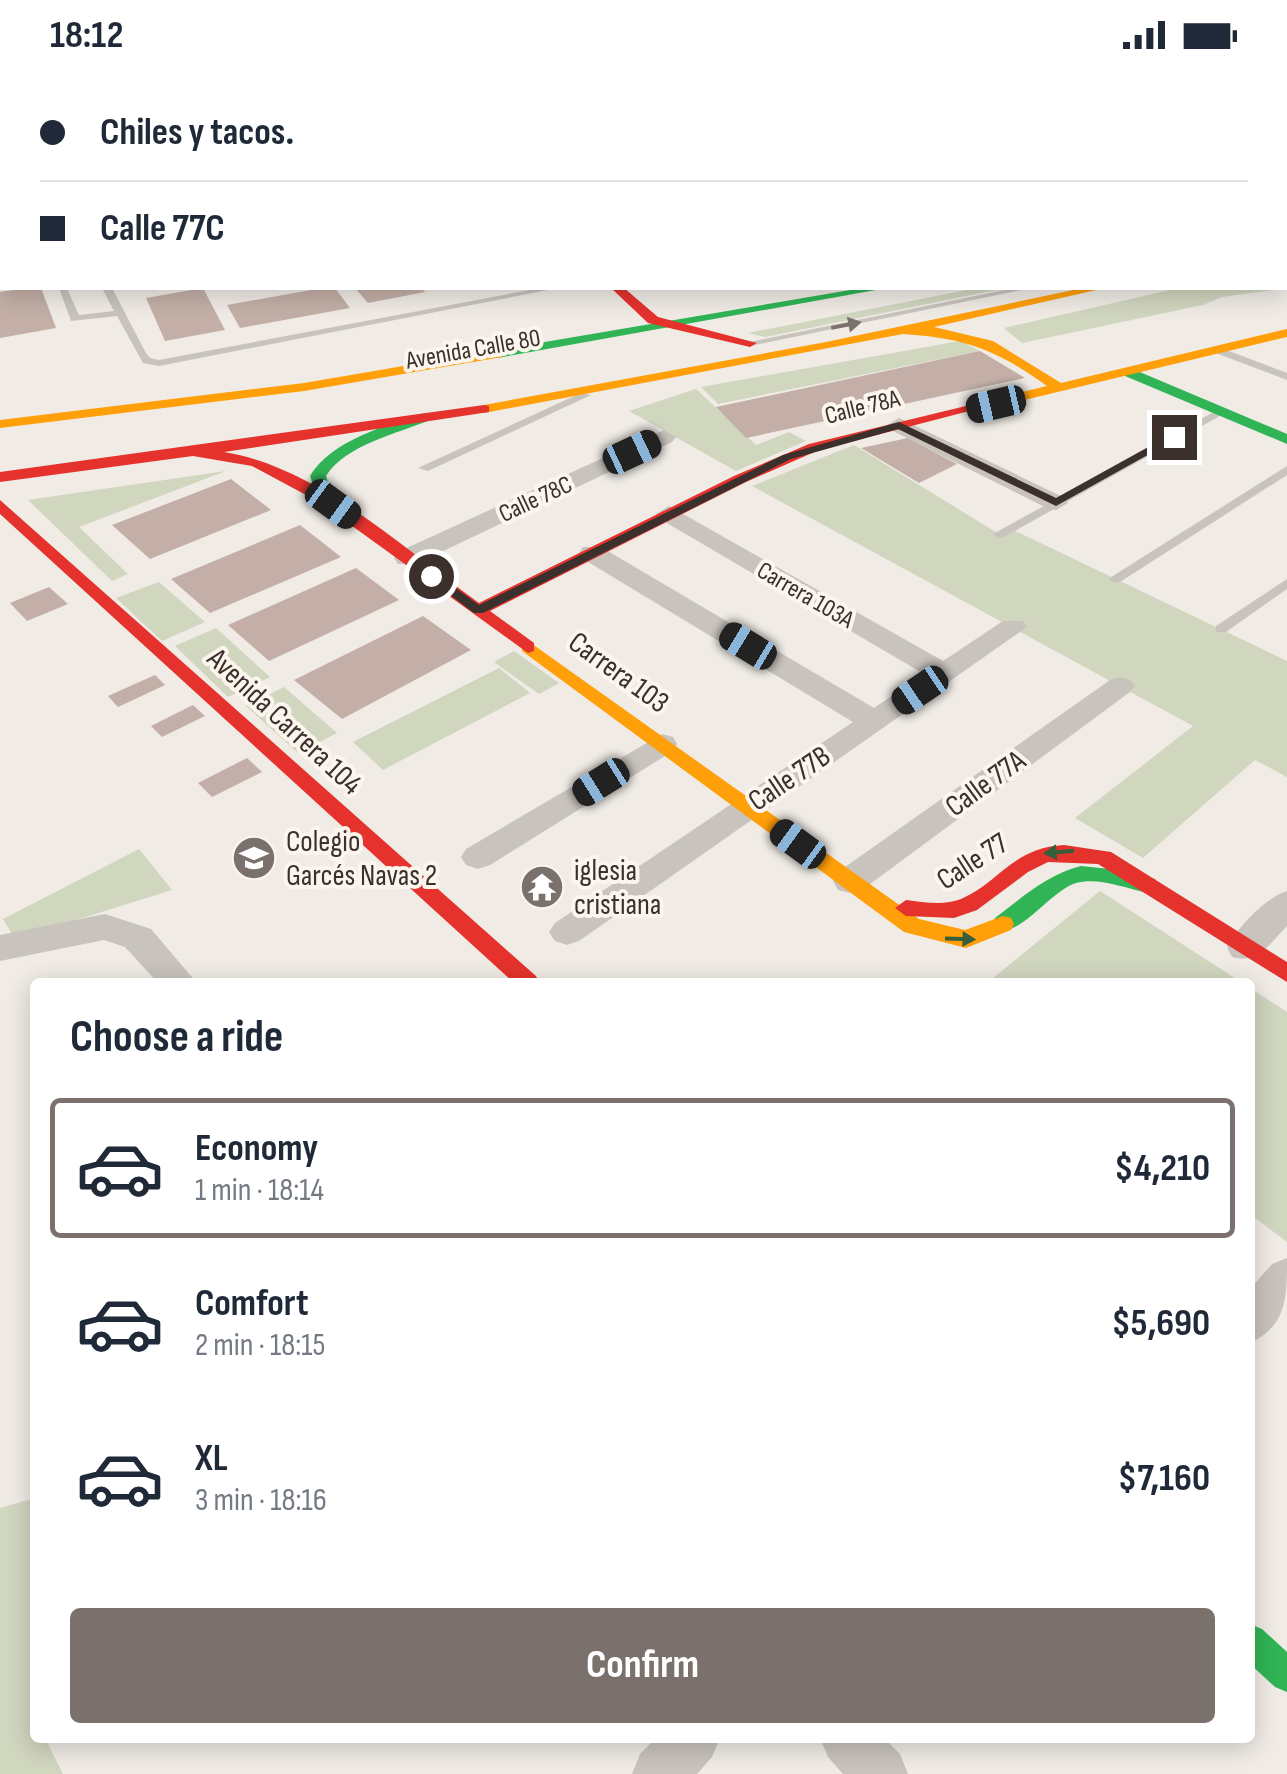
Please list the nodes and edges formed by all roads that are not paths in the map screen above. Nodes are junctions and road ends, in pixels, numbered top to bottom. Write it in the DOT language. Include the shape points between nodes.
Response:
graph roads {
  1 [pos="64,290"];
  2 [pos="107,290"];
  3 [pos="536,290"];
  4 [pos="628,290"];
  5 [pos="870,290"];
  6 [pos="941,290"];
  7 [pos="1016,290"];
  8 [pos="1090,290"];
  9 [pos="750,312"];
  10 [pos="988,312"];
  11 [pos="120,313"];
  12 [pos="668,326"];
  13 [pos="905,330"];
  14 [pos="1287,334"];
  15 [pos="705,335"];
  16 [pos="987,338"];
  17 [pos="578,343"];
  18 [pos="750,343"];
  19 [pos="801,350"];
  20 [pos="1218,350"];
  21 [pos="1130,372"];
  22 [pos="1287,378"];
  23 [pos="598,387"];
  24 [pos="1060,389"];
  25 [pos="1221,412"];
  26 [pos="425,417"];
  27 [pos="0,424"];
  28 [pos="899,425"];
  29 [pos="664,437"];
  30 [pos="1287,439"];
  31 [pos="0,440"];
  32 [pos="194,452"];
  33 [pos="0,458"];
  34 [pos="86,467"];
  35 [pos="424,468"];
  36 [pos="1287,470"];
  37 [pos="0,477"];
  38 [pos="326,499"];
  39 [pos="1056,503"];
  40 [pos="6,510"];
  41 [pos="668,514"];
  42 [pos="999,534"];
  43 [pos="592,552"];
  44 [pos="407,558"];
  45 [pos="1115,578"];
  46 [pos="1287,584"];
  47 [pos="478,610"];
  48 [pos="1013,628"];
  49 [pos="1221,629"];
  50 [pos="944,674"];
  51 [pos="1120,686"];
  52 [pos="873,722"];
  53 [pos="662,744"];
  54 [pos="748,806"];
  55 [pos="478,857"];
  56 [pos="1147,886"];
  57 [pos="862,890"];
  58 [pos="1287,904"];
  59 [pos="567,932"];
  60 [pos="1245,946"];
  61 [pos="0,948"];
  62 [pos="1287,973"];
  63 [pos="174,978"];
  64 [pos="524,978"];
  65 [pos="1287,1278"];
  66 [pos="1255,1316"];
  67 [pos="1255,1646"];
  68 [pos="1287,1675"];
  69 [pos="688,1743"];
  70 [pos="852,1743"];
  71 [pos="660,1774"];
  72 [pos="880,1774"];
  1 -- 11 [label="lane" via="74,319"];
  2 -- 11 [label="lane"];
  3 -- 11 [label="lane" via="451,300 159,363 147,361"];
  4 -- 9 [label="main road" via="676,310"];
  4 -- 12 [label="main road" via="653,320"];
  4 -- 17 [label="main road" via="618,320"];
  5 -- 9 [label="main road, Avenida Calle 80"];
  6 -- 15 [label="main road, Avenida Calle 80"];
  18 -- 7 [label="lane, one-way"];
  8 -- 10 [label="main road, Avenida Calle 80"];
  9 -- 12 [label="main road, Avenida Calle 80"];
  10 -- 13 [label="main road, Avenida Calle 80"];
  10 -- 16 [label="main road"];
  12 -- 15 [label="main road"];
  12 -- 17 [label="main road, Avenida Calle 80"];
  13 -- 16 [label="main road"];
  13 -- 19 [label="main road, Avenida Calle 80"];
  14 -- 20 [label="main road, Calle 78A"];
  15 -- 18 [label="main road"];
  15 -- 31 [label="main road, Avenida Calle 80" via="319,402"];
  16 -- 24 [label="main road"];
  17 -- 27 [label="main road, Avenida Calle 80" via="304,388"];
  18 -- 19 [label="main road, Avenida Calle 80"];
  18 -- 33 [label="main road, Avenida Calle 80" via="300,420"];
  19 -- 23 [label="main road, Avenida Calle 80"];
  20 -- 21 [label="main road, Calle 78A"];
  20 -- 22 [label="lane"];
  21 -- 24 [label="main road, Calle 78A"];
  21 -- 25 [label="main road"];
  23 -- 26 [label="main road, Avenida Calle 80"];
  23 -- 35 [label="lane"];
  24 -- 28 [label="main road, Calle 78A"];
  25 -- 30 [label="main road"];
  25 -- 39 [label="lane"];
  26 -- 32 [label="main road, Avenida Calle 80"];
  26 -- 38 [label="main road" via="332,458 318,474"];
  28 -- 39 [label="street"];
  28 -- 41 [label="main road, Calle 78A" via="787,457"];
  29 -- 44 [label="street, Calle 78C"];
  32 -- 34 [label="main road, Avenida Calle 80"];
  32 -- 38 [label="main road, Carrera 103" via="256,462"];
  34 -- 37 [label="main road, Avenida Calle 80"];
  34 -- 40 [label="main road" via="28,487"];
  36 -- 45 [label="lane"];
  38 -- 44 [label="main road, Carrera 103"];
  39 -- 42 [label="lane"];
  40 -- 64 [label="main road, Avenida Carrera 104"];
  41 -- 43 [label="main road, Calle 78A"];
  41 -- 50 [label="street, Carrera 103A"];
  43 -- 47 [label="main road, Calle 78A"];
  43 -- 52 [label="street"];
  44 -- 47 [label="main road, Carrera 103"];
  46 -- 49 [label="lane"];
  47 -- 53 [label="main road, Carrera 103"];
  48 -- 50 [label="street, Calle 77B"];
  50 -- 52 [label="street, Calle 77B"];
  51 -- 57 [label="street, Calle 77A"];
  52 -- 54 [label="street, Calle 77B"];
  53 -- 54 [label="main road, Carrera 103"];
  53 -- 55 [label="street"];
  54 -- 57 [label="main road, Carrera 103"];
  54 -- 59 [label="street, Calle 77B"];
  56 -- 57 [label="main road, Calle 77, one-way" via="1103,857 1059,850 1036,856 949,915 926,914"];
  57 -- 56 [label="main road, Calle 77, one-way" via="912,926 965,942 1000,930 1069,874"];
  56 -- 60 [label="main road"];
  58 -- 60 [label="street"];
  60 -- 62 [label="main road"];
  61 -- 63 [label="street" via="105,927 138,938"];
  65 -- 66 [label="street"];
  67 -- 68 [label="main road"];
  69 -- 71 [label="street"];
  70 -- 72 [label="street"];
}
